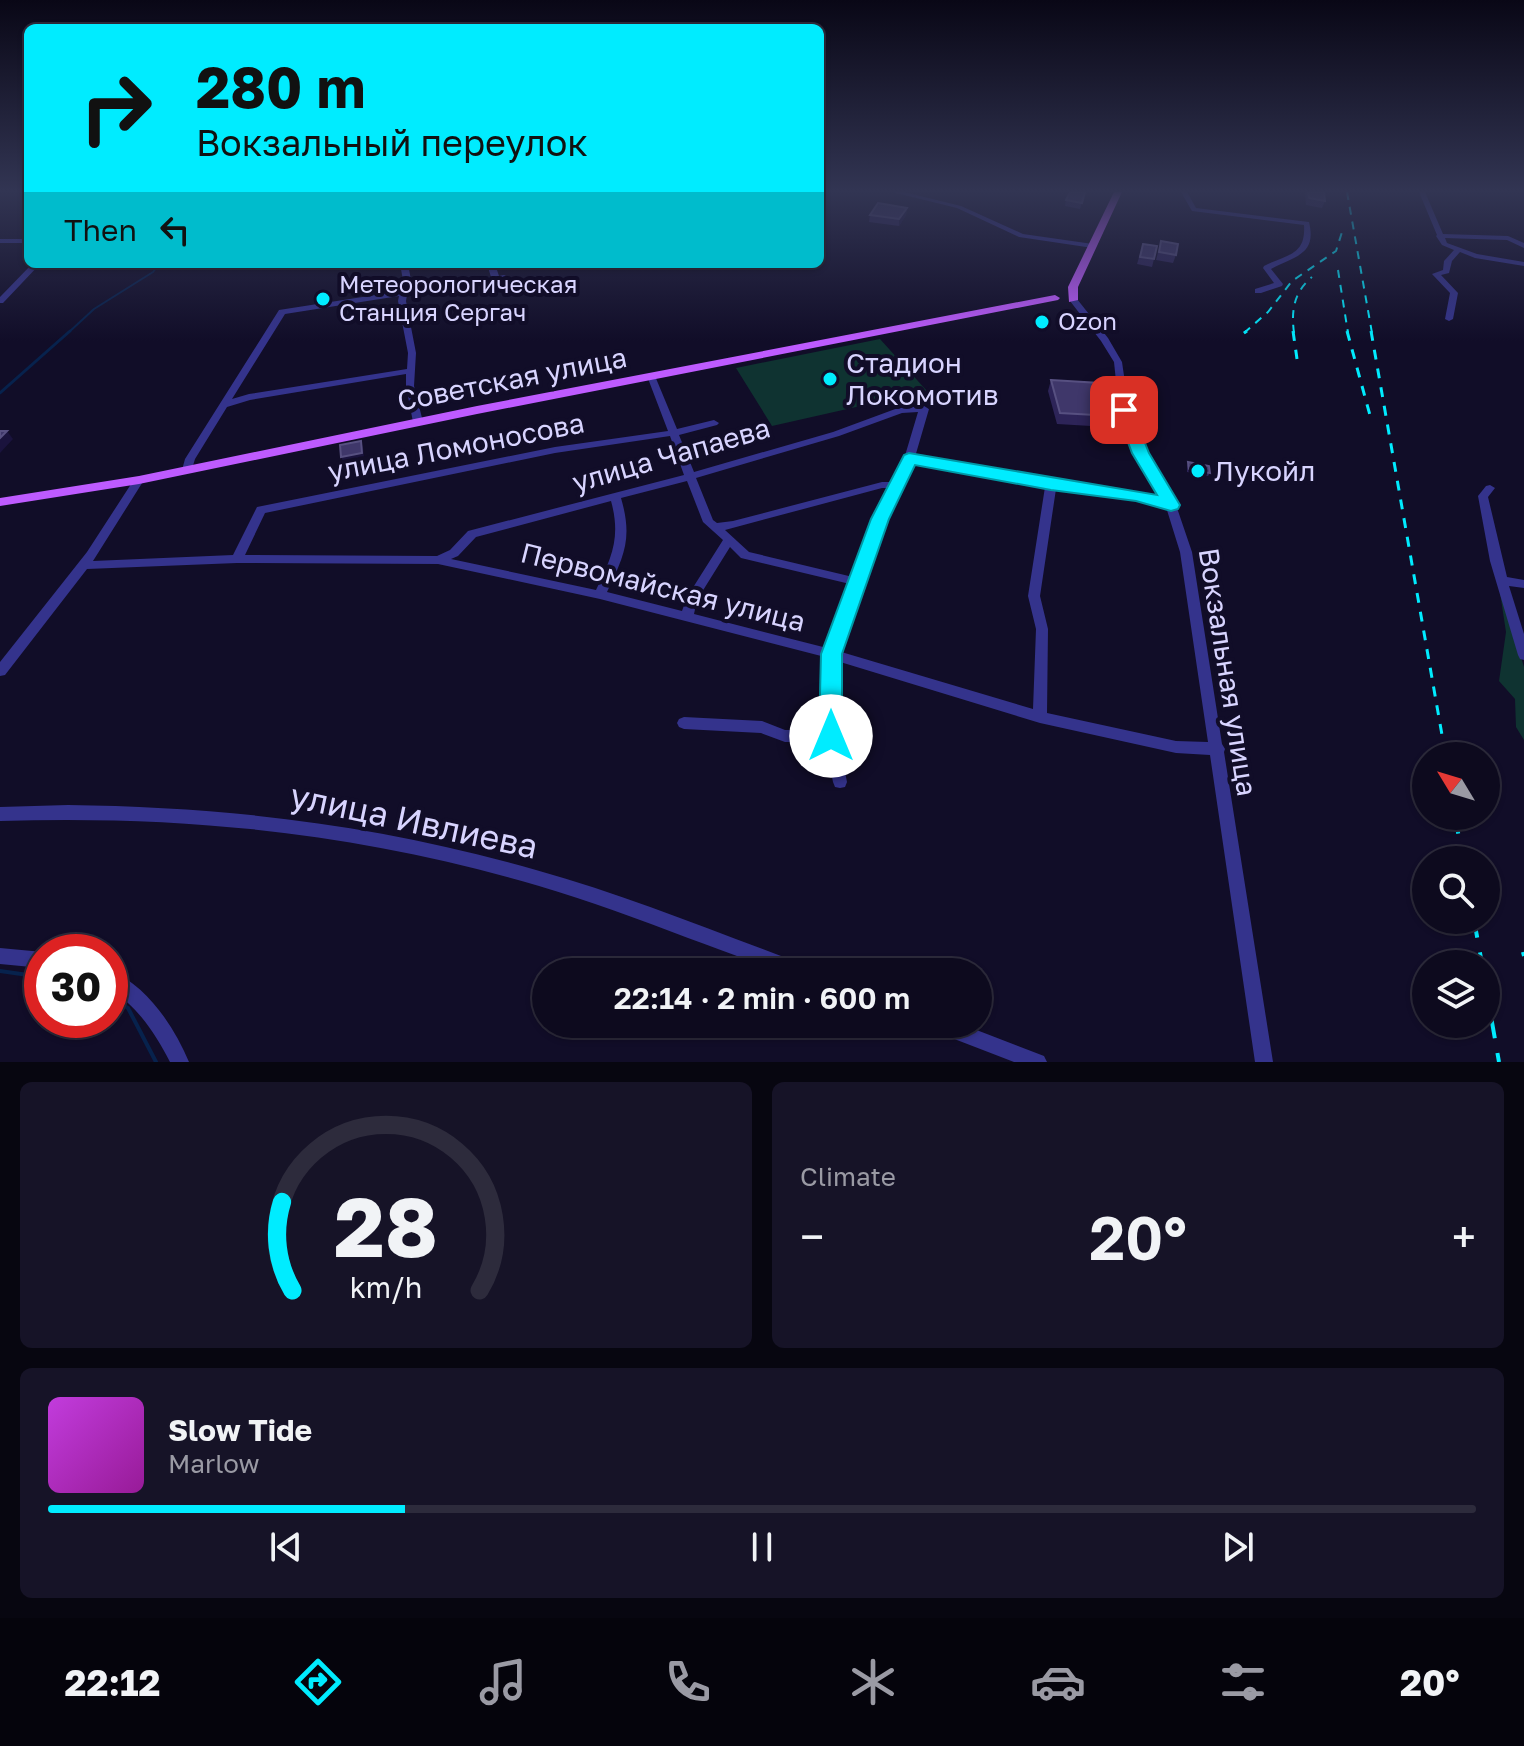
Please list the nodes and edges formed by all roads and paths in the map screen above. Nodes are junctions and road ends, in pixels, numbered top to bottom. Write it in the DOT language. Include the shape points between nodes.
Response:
graph roads {
  1 [pos="1061,242"];
  2 [pos="1095,242"];
  3 [pos="1305,242"];
  4 [pos="1442,242"];
  5 [pos="1093,246"];
  6 [pos="1457,251"];
  7 [pos="1524,264"];
  8 [pos="32,268"];
  9 [pos="405,268"];
  10 [pos="494,268"];
  11 [pos="1258,291"];
  12 [pos="404,295"];
  13 [pos="0,301"];
  14 [pos="1066,302"];
  15 [pos="1449,319"];
  16 [pos="409,371"];
  17 [pos="651,376"];
  18 [pos="223,405"];
  19 [pos="418,422"];
  20 [pos="714,423"];
  21 [pos="673,433"];
  22 [pos="909,459"];
  23 [pos="187,470"];
  24 [pos="688,476"];
  25 [pos="139,480"];
  26 [pos="896,485"];
  27 [pos="1051,485"];
  28 [pos="1490,488"];
  29 [pos="615,497"];
  30 [pos="0,502"];
  31 [pos="1171,505"];
  32 [pos="715,527"];
  33 [pos="729,539"];
  34 [pos="237,559"];
  35 [pos="438,560"];
  36 [pos="84,565"];
  37 [pos="1502,581"];
  38 [pos="858,582"];
  39 [pos="1524,584"];
  40 [pos="600,595"];
  41 [pos="687,616"];
  42 [pos="831,654"];
  43 [pos="1524,655"];
  44 [pos="0,671"];
  45 [pos="1040,717"];
  46 [pos="684,723"];
  47 [pos="831,736"];
  48 [pos="1218,749"];
  49 [pos="840,782"];
  50 [pos="0,814"];
  51 [pos="0,956"];
  52 [pos="24,958"];
  53 [pos="763,958"];
  54 [pos="128,990"];
  55 [pos="974,1038"];
  56 [pos="180,1062"];
  57 [pos="1038,1062"];
  58 [pos="1264,1062"];
  1 -- 5 [label="street"];
  2 -- 5 [label="main road"];
  3 -- 11 [label="street" via="1300,255 1267,268 1279,284"];
  4 -- 6 [label="street"];
  5 -- 14 [label="main road"];
  6 -- 7 [label="street"];
  6 -- 15 [label="street" via="1446,271 1437,272 1452,285 1456,298"];
  8 -- 13 [label="street"];
  9 -- 12 [label="street"];
  10 -- 12 [label="street" via="500,278"];
  12 -- 16 [label="street" via="412,353"];
  12 -- 18 [label="street" via="282,312"];
  14 -- 17 [label="main road, Советская улица" via="1033,302"];
  14 -- 31 [label="street, Вокзальная улица" via="1105,340 1118,362 1128,421"];
  16 -- 18 [label="street"];
  16 -- 19 [label="street"];
  17 -- 19 [label="main road, Советская улица"];
  17 -- 21 [label="street"];
  18 -- 23 [label="street"];
  19 -- 23 [label="main road, Советская улица"];
  20 -- 21 [label="street, улица Ломоносова"];
  21 -- 24 [label="street"];
  21 -- 34 [label="street, улица Ломоносова" via="555,450 261,510"];
  22 -- 24 [label="street, улица Чапаева" via="924,409 901,410"];
  22 -- 26 [label="street"];
  22 -- 27 [label="street"];
  23 -- 25 [label="main road, Советская улица"];
  24 -- 29 [label="street, улица Чапаева"];
  24 -- 32 [label="street"];
  25 -- 30 [label="main road, Советская улица"];
  25 -- 36 [label="street"];
  26 -- 32 [label="street"];
  26 -- 38 [label="street"];
  27 -- 31 [label="street"];
  27 -- 45 [label="street" via="1034,596 1042,629"];
  28 -- 37 [label="street" via="1483,496"];
  29 -- 35 [label="street, улица Чапаева" via="472,534 454,553"];
  29 -- 40 [label="street" via="624,523 620,550"];
  31 -- 48 [label="street, Вокзальная улица" via="1186,552"];
  32 -- 33 [label="street"];
  33 -- 38 [label="street" via="745,555"];
  33 -- 41 [label="street" via="691,600"];
  34 -- 35 [label="street, Первомайская улица"];
  34 -- 36 [label="street, Первомайская улица"];
  35 -- 40 [label="street, Первомайская улица"];
  36 -- 44 [label="street"];
  37 -- 39 [label="street"];
  37 -- 43 [label="street"];
  38 -- 42 [label="street"];
  40 -- 41 [label="street, Первомайская улица"];
  41 -- 42 [label="street, Первомайская улица"];
  42 -- 45 [label="street, Первомайская улица"];
  42 -- 47 [label="street"];
  45 -- 48 [label="street, Первомайская улица" via="1176,747"];
  46 -- 47 [label="street" via="762,727 785,736"];
  47 -- 49 [label="street"];
  48 -- 58 [label="street, Вокзальная улица"];
  50 -- 53 [label="street, улица Ивлиева" via="84,810 323,829 535,877"];
  51 -- 52 [label="street"];
  54 -- 56 [label="street" via="159,1022"];
  55 -- 57 [label="street"];
}
